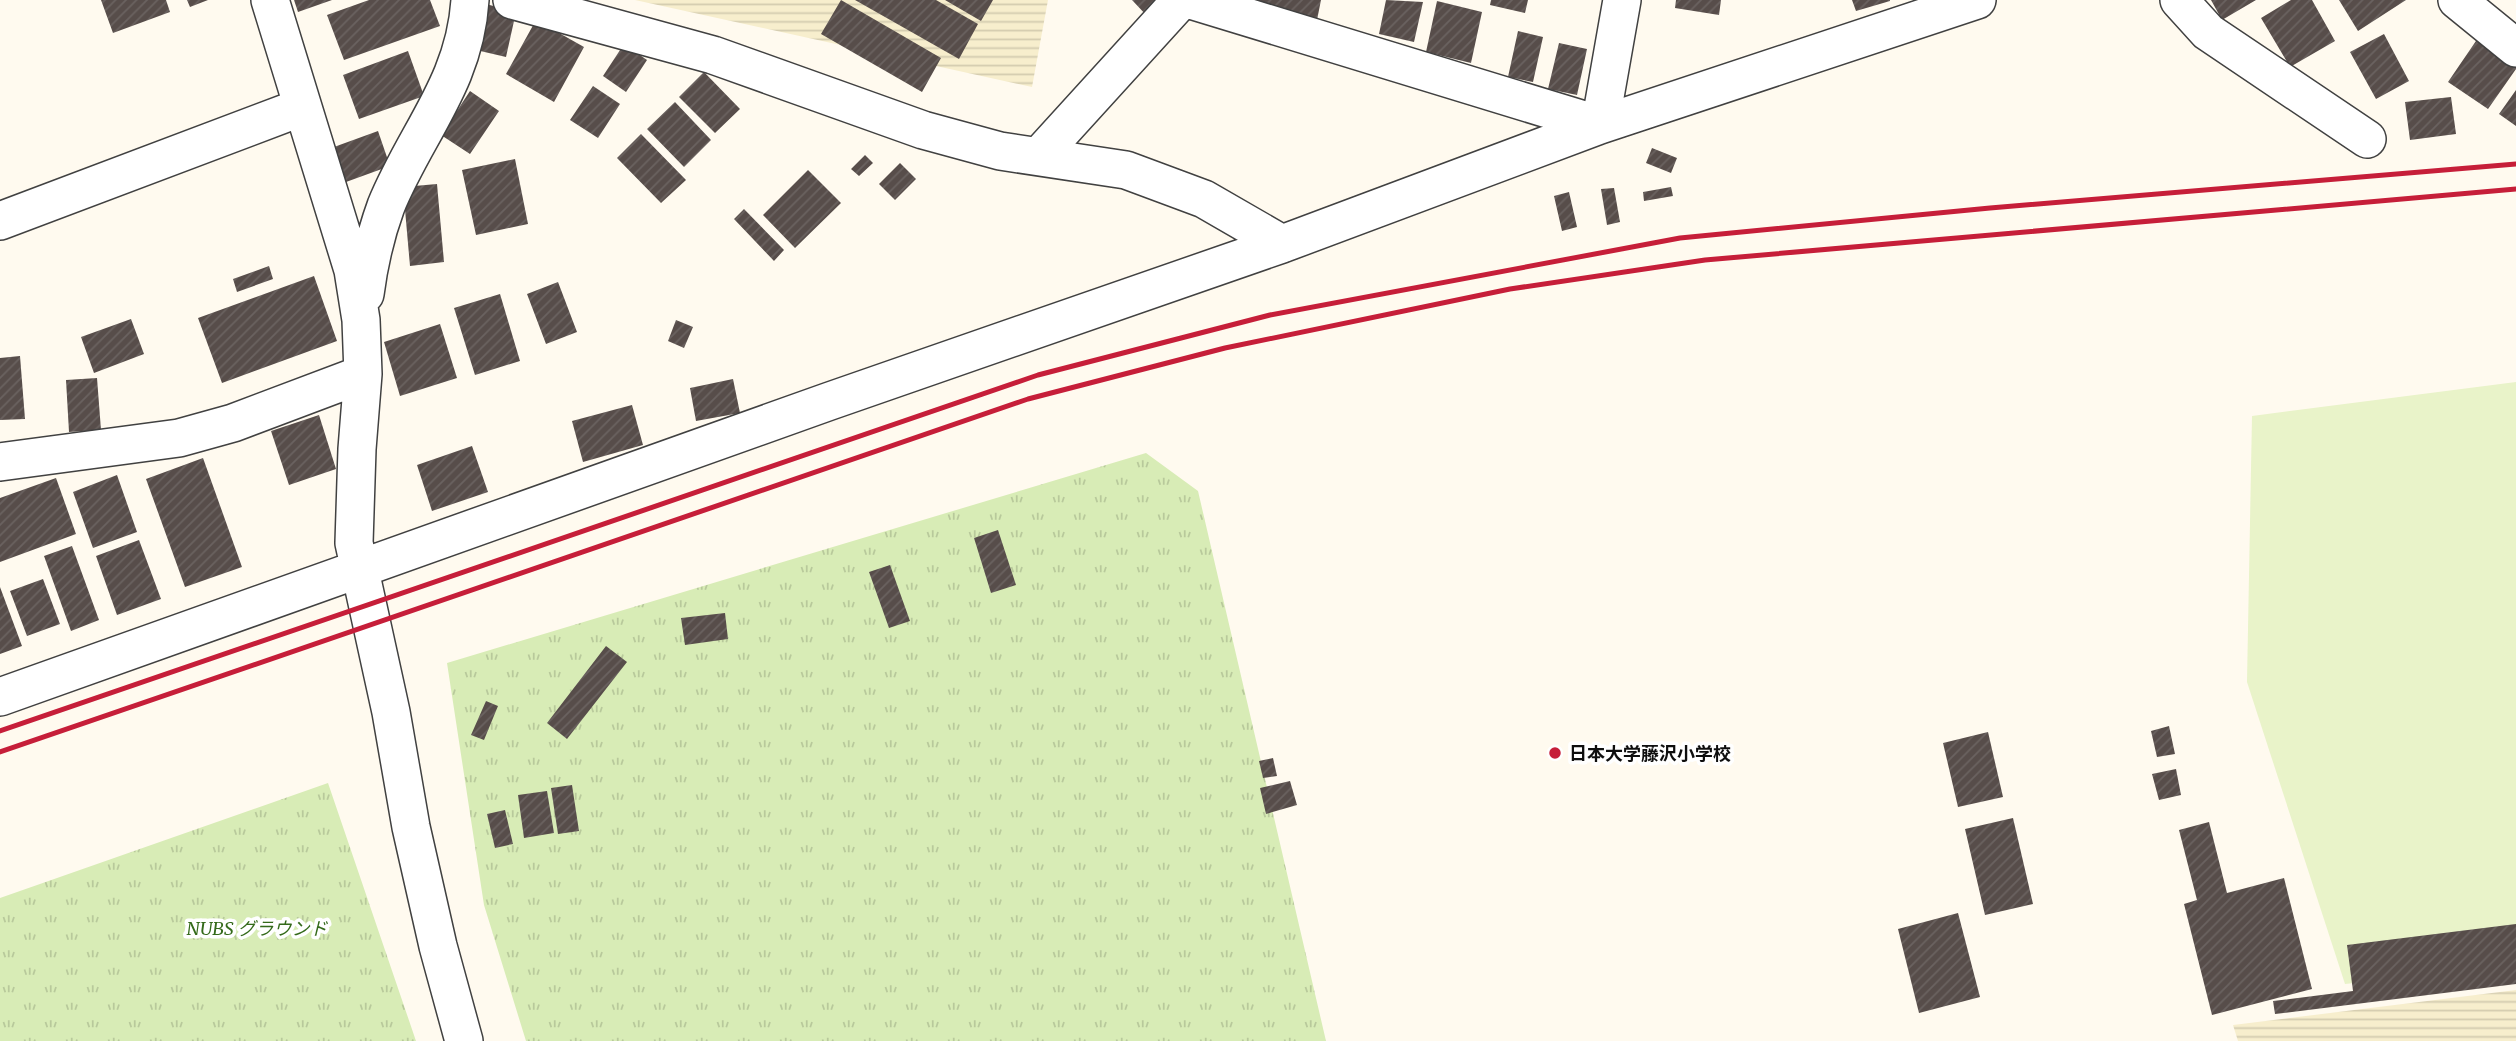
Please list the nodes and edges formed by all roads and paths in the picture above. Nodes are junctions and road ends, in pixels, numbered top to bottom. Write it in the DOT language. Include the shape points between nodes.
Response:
graph roads {
  1 [pos="270,0"];
  2 [pos="470,0"];
  3 [pos="512,0"];
  4 [pos="1181,0"];
  5 [pos="1191,0"];
  6 [pos="1622,0"];
  7 [pos="1977,0"];
  8 [pos="2179,0"];
  9 [pos="2457,0"];
  10 [pos="2516,48"];
  11 [pos="302,107"];
  12 [pos="1600,125"];
  13 [pos="2367,139"];
  14 [pos="1040,155"];
  15 [pos="0,221"];
  16 [pos="1282,244"];
  17 [pos="361,320"];
  18 [pos="363,374"];
  19 [pos="0,462"];
  20 [pos="359,569"];
  21 [pos="0,697"];
  22 [pos="464,1041"];
  1 -- 11 [label="street"];
  2 -- 17 [label="street" via="469,23 452,81 387,204 370,253"];
  3 -- 14 [label="street" via="713,55 923,130 1000,151"];
  4 -- 14 [label="street"];
  5 -- 12 [label="street"];
  6 -- 12 [label="street"];
  7 -- 12 [label="street"];
  8 -- 13 [label="street" via="2208,32"];
  9 -- 10 [label="street"];
  11 -- 15 [label="street"];
  11 -- 17 [label="street" via="353,270"];
  12 -- 16 [label="street"];
  14 -- 16 [label="street" via="1126,170 1204,199"];
  16 -- 20 [label="street"];
  17 -- 18 [label="street"];
  18 -- 19 [label="street" via="233,424 179,438"];
  18 -- 20 [label="street" via="354,543"];
  20 -- 21 [label="street"];
  20 -- 22 [label="street" via="414,841"];
}
